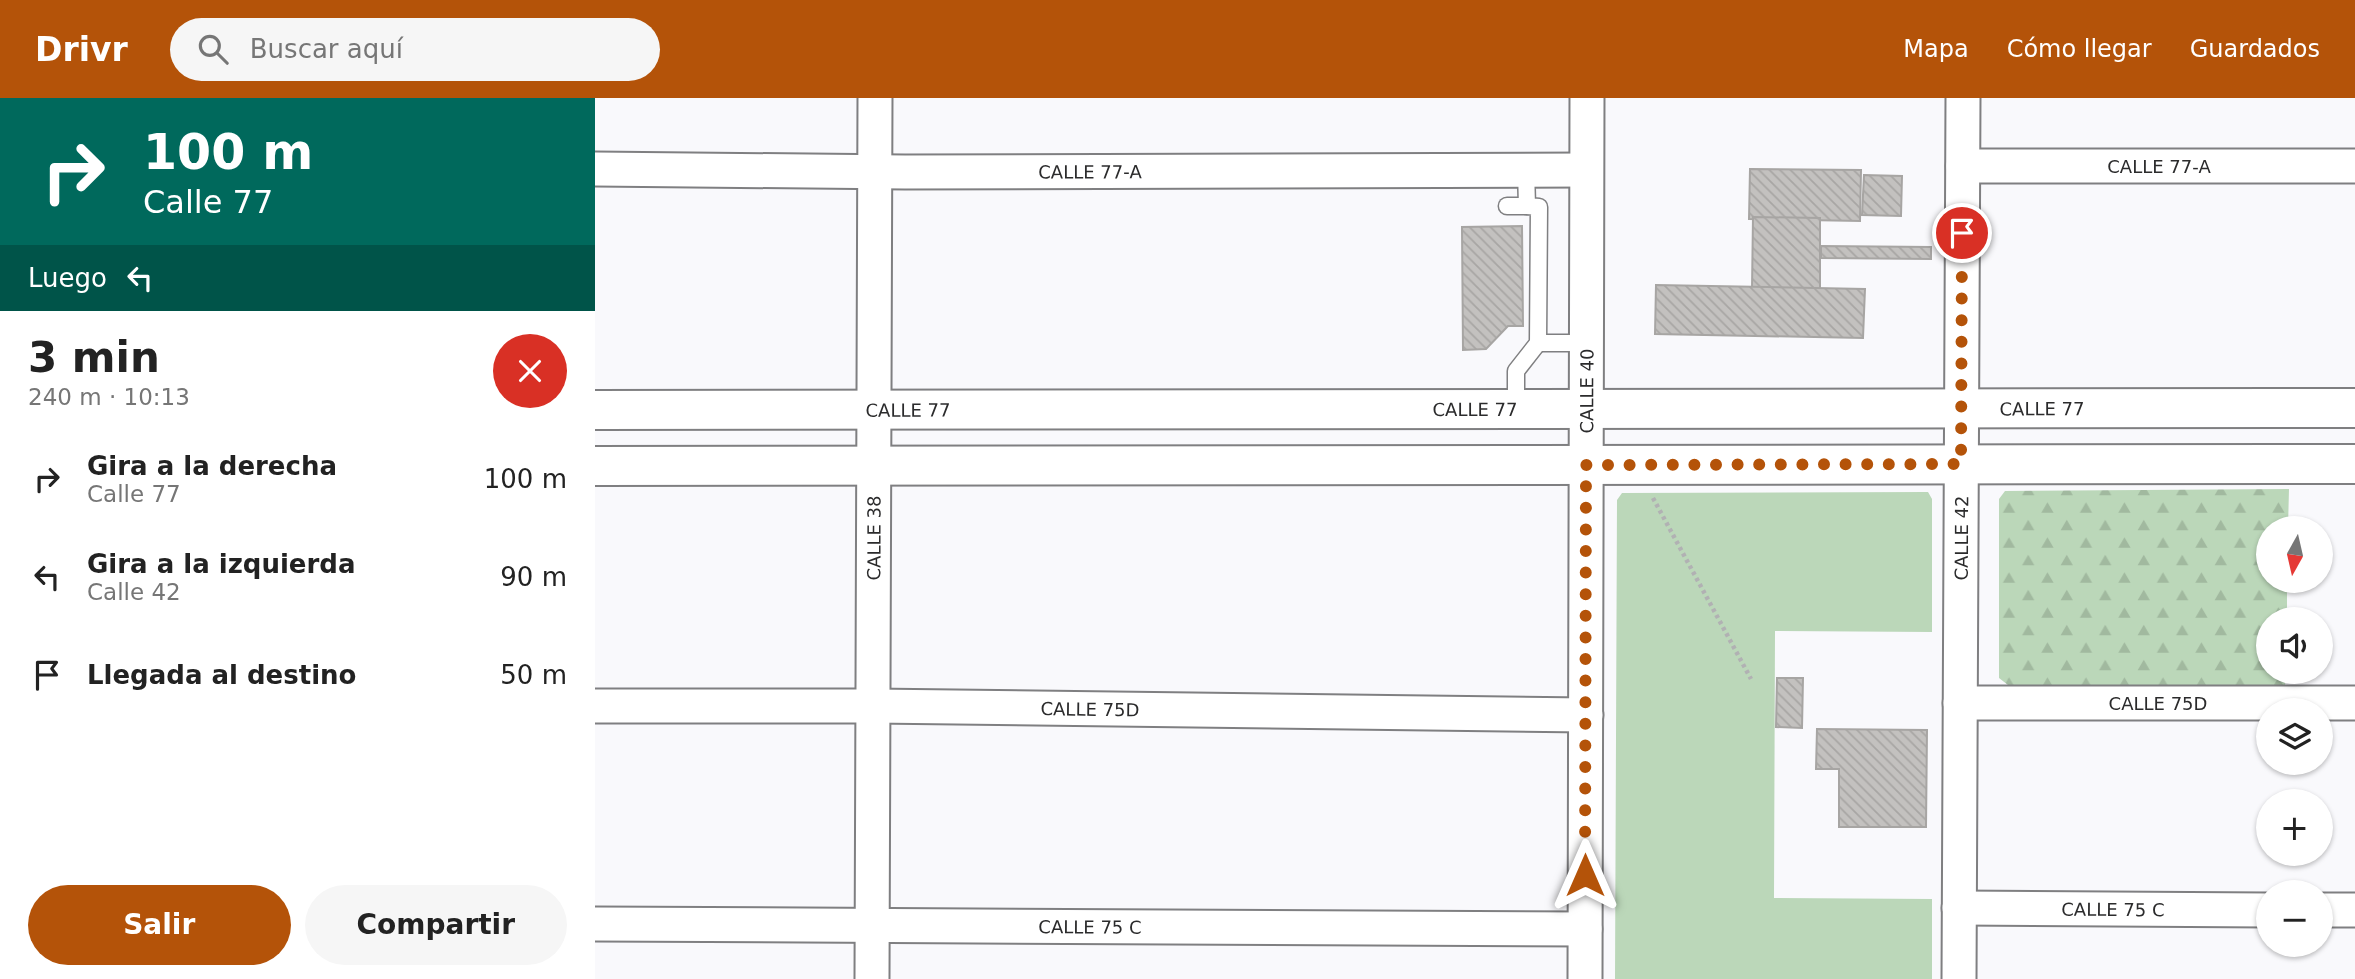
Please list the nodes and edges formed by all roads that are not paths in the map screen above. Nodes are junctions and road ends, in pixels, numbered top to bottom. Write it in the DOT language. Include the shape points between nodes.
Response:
graph roads {
  1 [pos="875,98"];
  2 [pos="1587,98"];
  3 [pos="1963,98"];
  4 [pos="1963,166"];
  5 [pos="2355,166"];
  6 [pos="595,169"];
  7 [pos="1526,170"];
  8 [pos="1587,170"];
  9 [pos="874,172"];
  10 [pos="1507,206"];
  11 [pos="1527,206"];
  12 [pos="1538,343"];
  13 [pos="1586,343"];
  14 [pos="1961,408"];
  15 [pos="2355,408"];
  16 [pos="1516,409"];
  17 [pos="1586,409"];
  18 [pos="595,410"];
  19 [pos="874,410"];
  20 [pos="1961,464"];
  21 [pos="2355,464"];
  22 [pos="873,465"];
  23 [pos="1586,465"];
  24 [pos="595,466"];
  25 [pos="1960,703"];
  26 [pos="2355,703"];
  27 [pos="595,706"];
  28 [pos="873,706"];
  29 [pos="1586,715"];
  30 [pos="1959,908"];
  31 [pos="2256,910"];
  32 [pos="2333,910"];
  33 [pos="2355,910"];
  34 [pos="595,924"];
  35 [pos="872,925"];
  36 [pos="1585,929"];
  37 [pos="872,979"];
  38 [pos="1585,979"];
  39 [pos="1959,979"];
  1 -- 9 [label="street, CALLE 38"];
  2 -- 8 [label="street, CALLE 40"];
  3 -- 4 [label="street, CALLE 42"];
  4 -- 5 [label="street, CALLE 77-A"];
  4 -- 14 [label="street, CALLE 42"];
  6 -- 9 [label="street, CALLE 77-A"];
  7 -- 8 [label="street, CALLE 77-A"];
  7 -- 9 [label="street, CALLE 77-A"];
  7 -- 11 [label="lane"];
  8 -- 13 [label="street, CALLE 40"];
  9 -- 19 [label="street, CALLE 38"];
  10 -- 11 [label="lane"];
  11 -- 12 [label="lane" via="1539,207"];
  12 -- 13 [label="lane"];
  12 -- 16 [label="lane" via="1516,371"];
  13 -- 17 [label="street, CALLE 40"];
  14 -- 15 [label="street, CALLE 77"];
  14 -- 17 [label="street, CALLE 77"];
  14 -- 20 [label="street, CALLE 42"];
  16 -- 17 [label="street, CALLE 77"];
  16 -- 19 [label="street, CALLE 77"];
  17 -- 23 [label="street, CALLE 40"];
  18 -- 19 [label="street, CALLE 77"];
  19 -- 22 [label="street, CALLE 38"];
  20 -- 21 [label="street"];
  20 -- 23 [label="street"];
  20 -- 25 [label="street, CALLE 42"];
  22 -- 23 [label="street"];
  22 -- 24 [label="street"];
  22 -- 28 [label="street, CALLE 38"];
  23 -- 29 [label="street, CALLE 40"];
  25 -- 26 [label="street, CALLE 75D"];
  25 -- 30 [label="street, CALLE 42"];
  27 -- 28 [label="street, CALLE 75D"];
  28 -- 29 [label="street, CALLE 75D"];
  28 -- 35 [label="street, CALLE 38"];
  29 -- 36 [label="street, CALLE 40"];
  30 -- 31 [label="street, CALLE 75 C"];
  30 -- 39 [label="street, CALLE 42"];
  32 -- 33 [label="street"];
  34 -- 35 [label="street, CALLE 75 C"];
  35 -- 36 [label="street, CALLE 75 C"];
  35 -- 37 [label="street, CALLE 38"];
  36 -- 38 [label="street, CALLE 40"];
}
